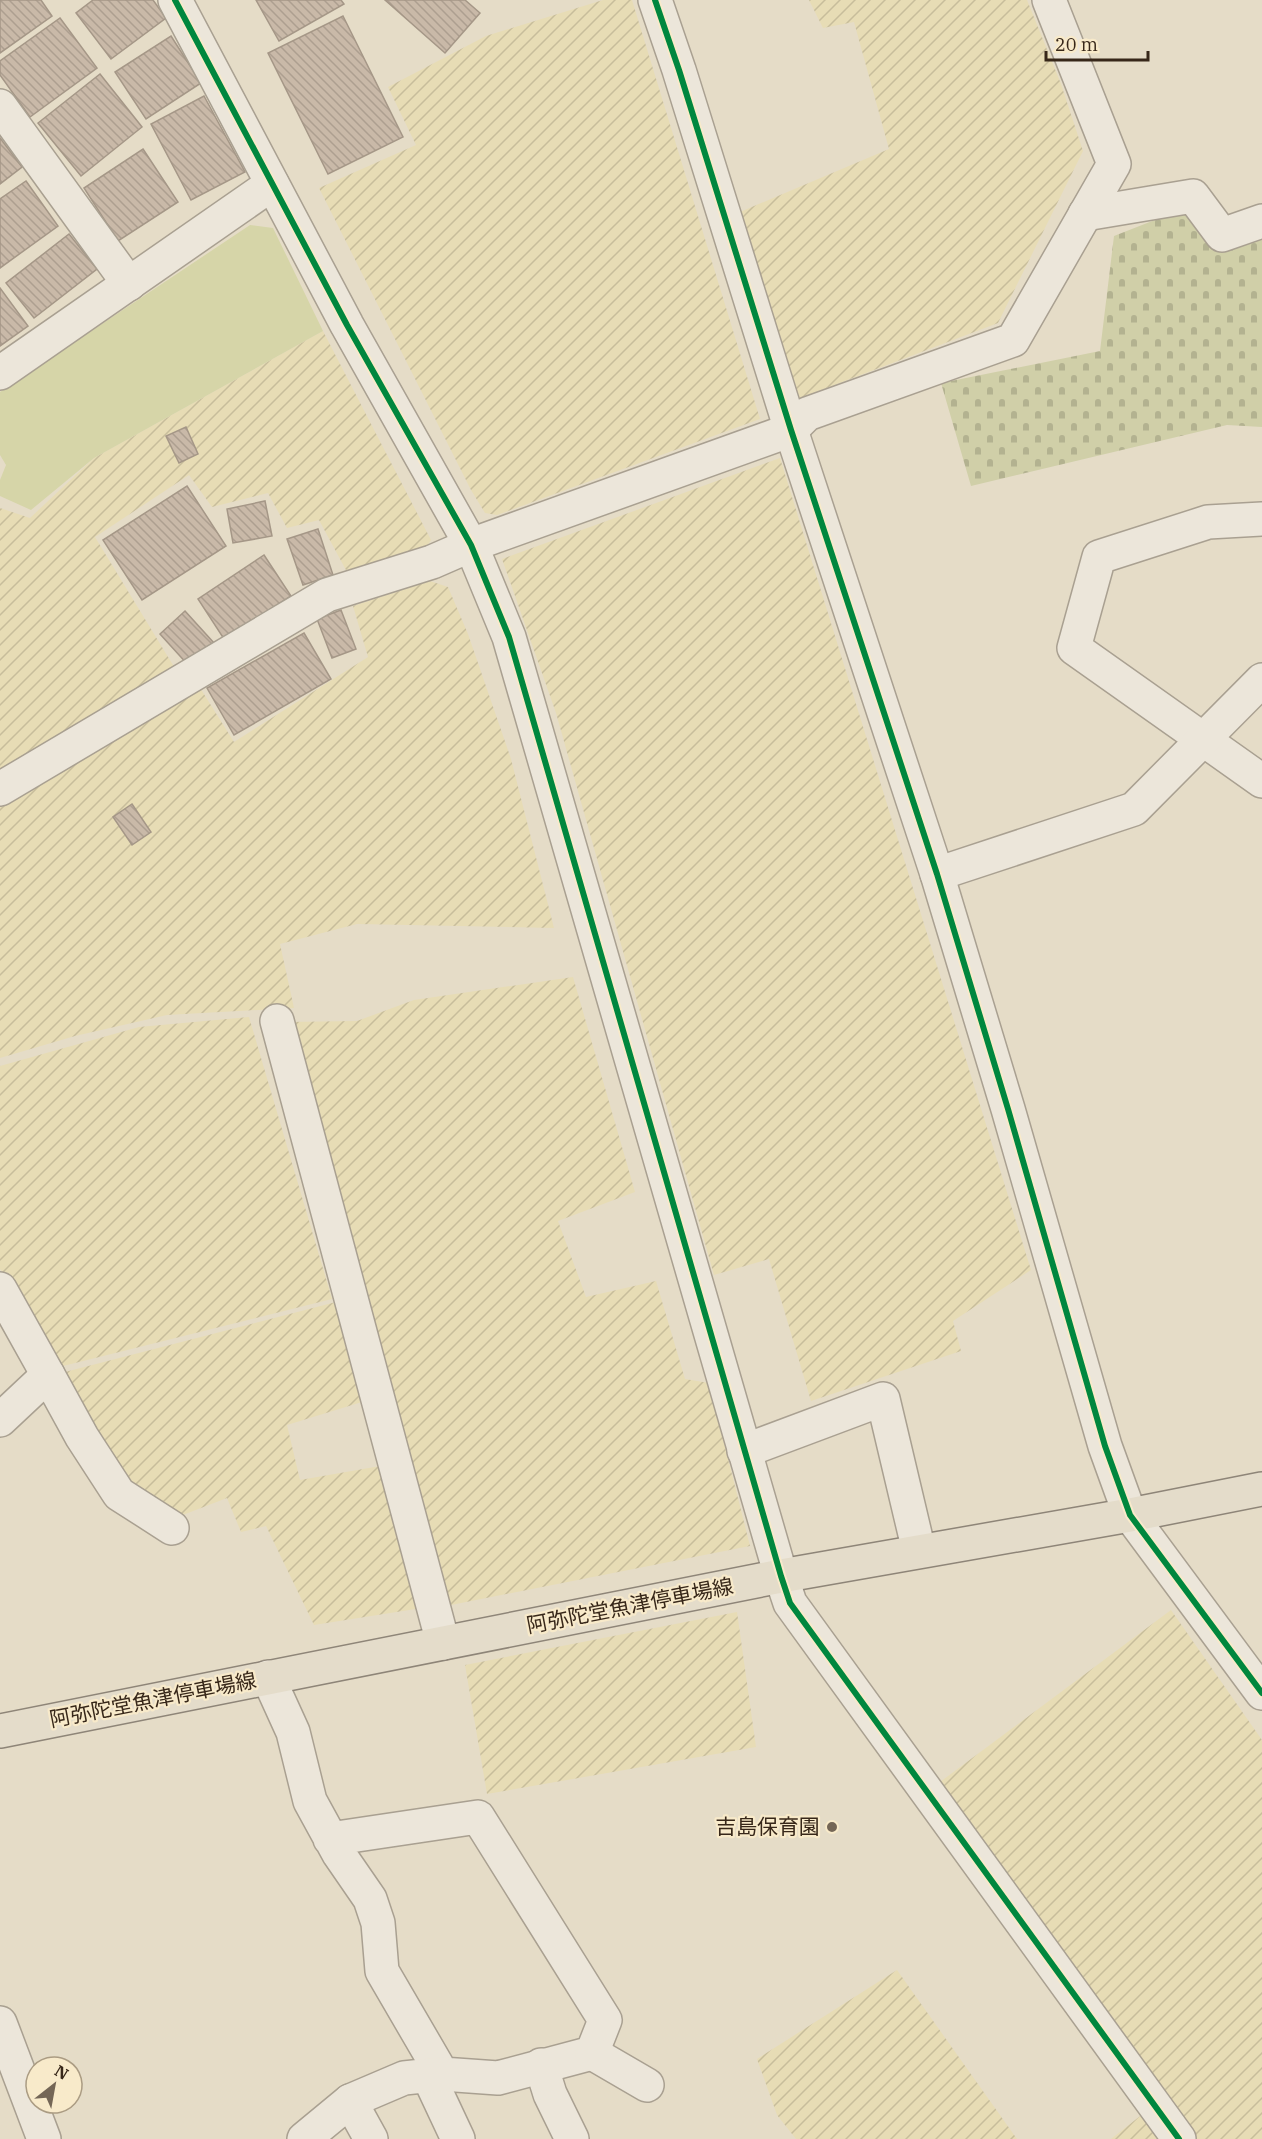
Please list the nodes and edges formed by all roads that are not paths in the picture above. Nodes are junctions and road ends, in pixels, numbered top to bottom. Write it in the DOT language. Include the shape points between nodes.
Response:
graph roads {
  1 [pos="175,0"];
  2 [pos="656,0"];
  3 [pos="1049,0"];
  4 [pos="0,106"];
  5 [pos="272,184"];
  6 [pos="1085,214"];
  7 [pos="1262,221"];
  8 [pos="129,284"];
  9 [pos="0,373"];
  10 [pos="791,430"];
  11 [pos="1262,519"];
  12 [pos="471,545"];
  13 [pos="1262,680"];
  14 [pos="1202,740"];
  15 [pos="1262,781"];
  16 [pos="0,789"];
  17 [pos="937,873"];
  18 [pos="276,1022"];
  19 [pos="0,1289"];
  20 [pos="48,1375"];
  21 [pos="0,1420"];
  22 [pos="744,1451"];
  23 [pos="1262,1490"];
  24 [pos="1130,1515"];
  25 [pos="172,1528"];
  26 [pos="919,1551"];
  27 [pos="781,1576"];
  28 [pos="443,1643"];
  29 [pos="268,1677"];
  30 [pos="1262,1693"];
  31 [pos="0,1731"];
  32 [pos="330,1839"];
  33 [pos="0,2023"];
  34 [pos="592,2053"];
  35 [pos="541,2065"];
  36 [pos="435,2074"];
  37 [pos="647,2085"];
  38 [pos="350,2101"];
  39 [pos="44,2139"];
  40 [pos="304,2139"];
  41 [pos="371,2139"];
  42 [pos="458,2139"];
  43 [pos="572,2139"];
  44 [pos="1179,2139"];
  1 -- 5 [label="street"];
  2 -- 10 [label="street"];
  3 -- 6 [label="street" via="1114,164"];
  4 -- 8 [label="street"];
  5 -- 8 [label="street"];
  5 -- 12 [label="street"];
  6 -- 7 [label="street" via="1193,196 1222,235"];
  6 -- 10 [label="street" via="1013,340 807,414"];
  8 -- 9 [label="street"];
  10 -- 12 [label="street"];
  10 -- 17 [label="street"];
  11 -- 14 [label="street" via="1208,522 1099,557 1074,648"];
  12 -- 16 [label="street" via="432,562 327,595"];
  12 -- 22 [label="street" via="509,637"];
  13 -- 14 [label="street"];
  14 -- 15 [label="street"];
  14 -- 17 [label="street" via="1134,809"];
  17 -- 24 [label="street" via="1106,1446"];
  18 -- 28 [label="street"];
  19 -- 20 [label="street"];
  20 -- 21 [label="street"];
  20 -- 25 [label="street" via="119,1494"];
  22 -- 26 [label="street" via="883,1399"];
  22 -- 27 [label="street"];
  23 -- 24 [label="main road, 阿弥陀堂魚津停車場線"];
  24 -- 26 [label="main road, 阿弥陀堂魚津停車場線"];
  24 -- 30 [label="street"];
  26 -- 27 [label="main road, 阿弥陀堂魚津停車場線"];
  27 -- 28 [label="main road, 阿弥陀堂魚津停車場線"];
  27 -- 44 [label="street" via="790,1603"];
  28 -- 29 [label="main road, 阿弥陀堂魚津停車場線"];
  29 -- 31 [label="main road, 阿弥陀堂魚津停車場線"];
  29 -- 32 [label="street" via="293,1732 310,1801"];
  32 -- 34 [label="street" via="478,1816 605,2020"];
  32 -- 36 [label="street" via="370,1899 378,1923 382,1971"];
  33 -- 39 [label="street"];
  34 -- 35 [label="street"];
  34 -- 37 [label="street"];
  35 -- 36 [label="street" via="498,2078"];
  35 -- 43 [label="street"];
  36 -- 38 [label="street" via="404,2078"];
  36 -- 42 [label="street"];
  38 -- 40 [label="street"];
  38 -- 41 [label="street"];
}
